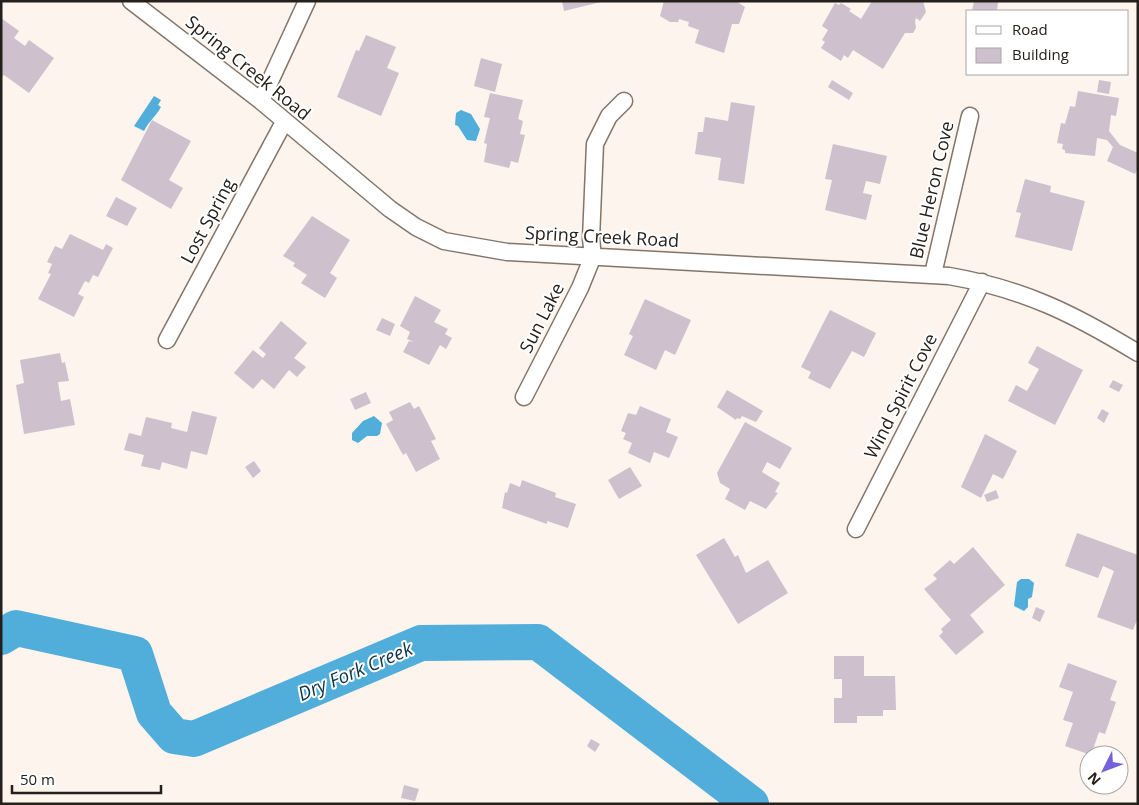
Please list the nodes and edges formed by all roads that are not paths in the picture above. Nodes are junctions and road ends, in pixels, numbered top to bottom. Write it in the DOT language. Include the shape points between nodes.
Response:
graph roads {
  1 [pos="131,1"];
  2 [pos="307,1"];
  3 [pos="261,101"];
  4 [pos="624,101"];
  5 [pos="970,116"];
  6 [pos="284,122"];
  7 [pos="593,256"];
  8 [pos="933,274"];
  9 [pos="982,282"];
  10 [pos="167,340"];
  11 [pos="1138,352"];
  12 [pos="524,397"];
  13 [pos="856,529"];
  1 -- 3 [label="street, Spring Creek Road"];
  2 -- 3 [label="street"];
  3 -- 6 [label="street, Spring Creek Road"];
  4 -- 7 [label="street" via="609,116 595,144"];
  5 -- 8 [label="street, Blue Heron Cove"];
  6 -- 7 [label="street, Spring Creek Road" via="390,209 444,241 507,252"];
  6 -- 10 [label="street, Lost Spring"];
  7 -- 8 [label="street, Spring Creek Road"];
  7 -- 12 [label="street, Sun Lake"];
  8 -- 9 [label="street, Spring Creek Road"];
  9 -- 11 [label="street, Spring Creek Road" via="1010,289 1069,312"];
  9 -- 13 [label="street, Wind Spirit Cove"];
}
